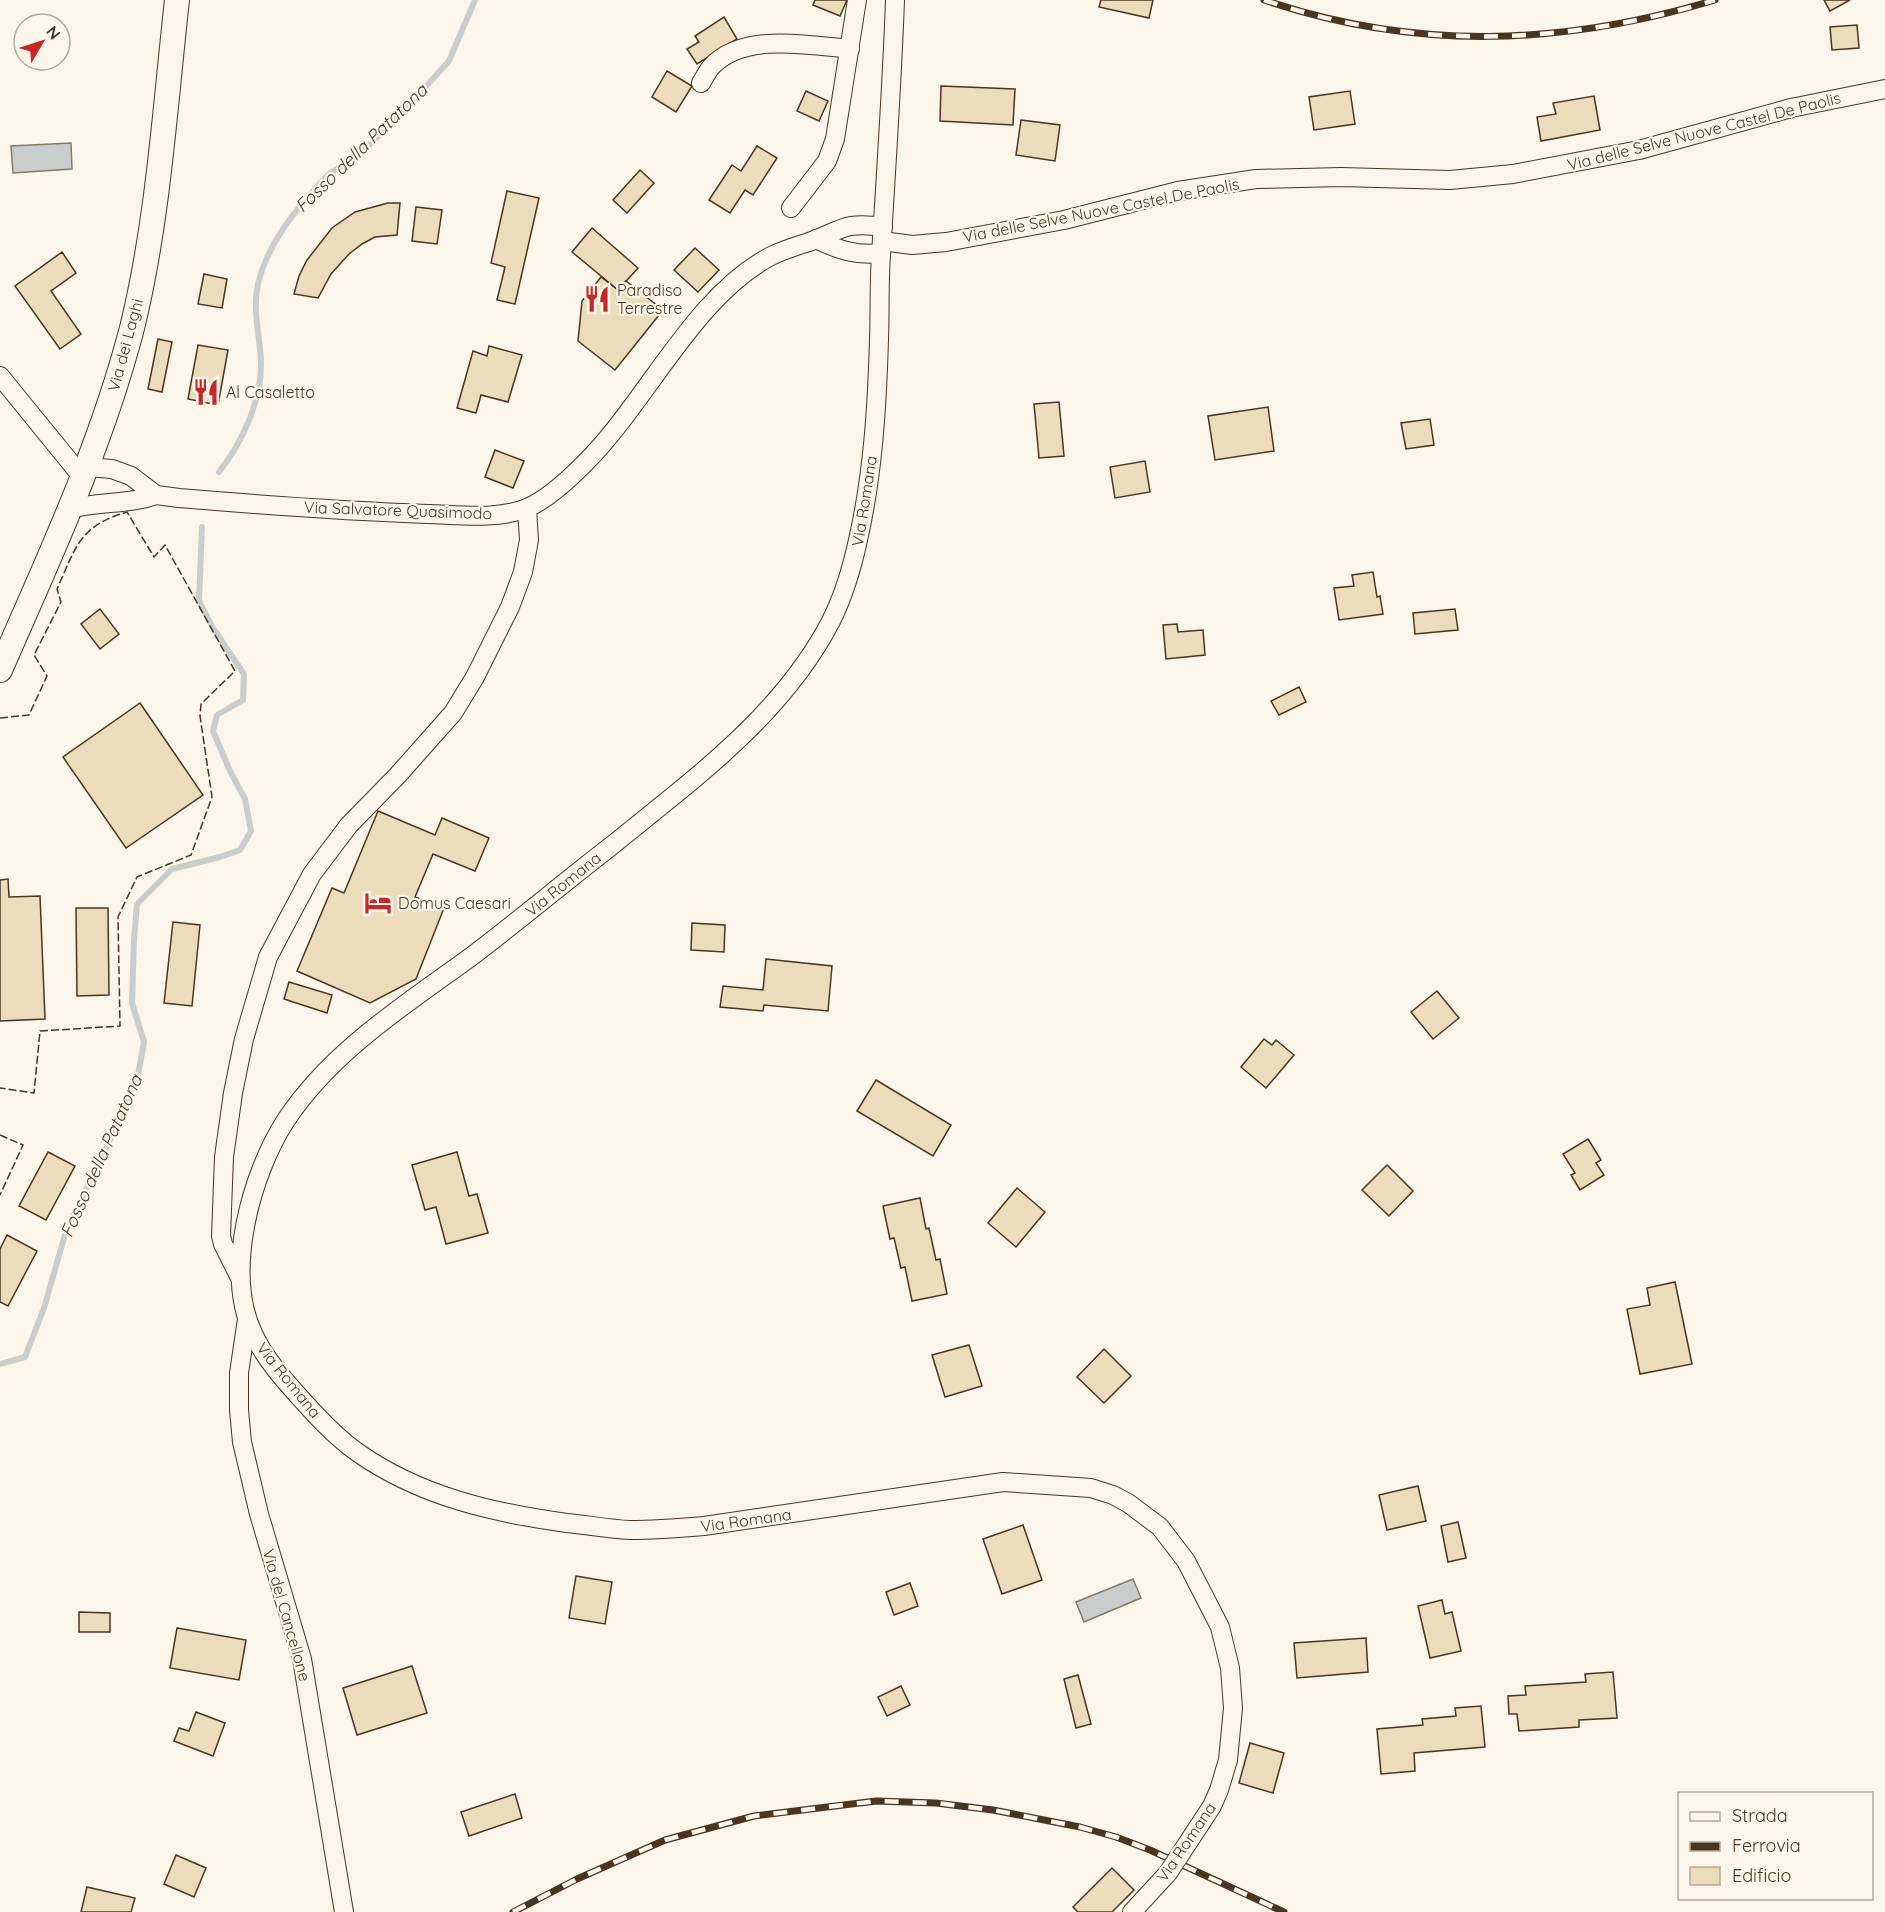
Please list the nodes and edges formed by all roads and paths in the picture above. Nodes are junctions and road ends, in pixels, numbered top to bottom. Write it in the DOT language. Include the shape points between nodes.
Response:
graph roads {
  1 [pos="177,0"];
  2 [pos="857,0"];
  3 [pos="896,0"];
  4 [pos="850,49"];
  5 [pos="701,83"];
  6 [pos="1885,89"];
  7 [pos="791,208"];
  8 [pos="816,239"];
  9 [pos="882,240"];
  10 [pos="0,376"];
  11 [pos="99,434"];
  12 [pos="122,472"];
  13 [pos="84,477"];
  14 [pos="156,495"];
  15 [pos="105,502"];
  16 [pos="527,508"];
  17 [pos="70,509"];
  18 [pos="0,670"];
  19 [pos="239,1277"];
  20 [pos="247,1318"];
  21 [pos="344,1912"];
  22 [pos="1132,1912"];
  1 -- 11 [label="main road, Via dei Laghi" via="144,270 124,356"];
  2 -- 4 [label="street"];
  3 -- 9 [label="street, Via Romana"];
  4 -- 5 [label="street" via="778,43 751,46 727,55 711,67"];
  4 -- 7 [label="street" via="835,139 826,161"];
  6 -- 9 [label="street, Via delle Selve Nuove Castel De Paolis" via="1791,108 1639,150 1522,172 1450,180 1256,179 1178,191 1065,220 946,242 912,245"];
  8 -- 9 [label="street" via="863,255"];
  8 -- 9 [label="street, Via Salvatore Quasimodo" via="846,226 867,225"];
  8 -- 16 [label="street, Via Salvatore Quasimodo" via="770,257 725,290 597,452 553,492"];
  9 -- 19 [label="street, Via Romana" via="874,434 865,511 844,591 813,652 759,719 682,789 487,945 381,1022 317,1082 284,1123 264,1164 244,1232"];
  10 -- 13 [label="street"];
  11 -- 12 [label="street, Via Salvatore Quasimodo"];
  11 -- 13 [label="main road, Via dei Laghi"];
  12 -- 13 [label="street, Via Salvatore Quasimodo" via="105,467"];
  12 -- 14 [label="street, Via Salvatore Quasimodo"];
  13 -- 15 [label="street"];
  13 -- 17 [label="main road, Via dei Laghi"];
  14 -- 15 [label="street, Via Salvatore Quasimodo"];
  14 -- 16 [label="street, Via Salvatore Quasimodo" via="406,513 495,515"];
  15 -- 17 [label="street, Via Salvatore Quasimodo"];
  16 -- 19 [label="street" via="529,540 524,572 475,677 453,713 349,825 312,874 268,957 238,1066 224,1157 220,1236"];
  17 -- 18 [label="main road, Via dei Laghi"];
  19 -- 20 [label="street, Via Romana"];
  20 -- 21 [label="street, Via del Cancellone" via="239,1373 242,1443 307,1680"];
  20 -- 22 [label="street, Via Romana, bridge" via="261,1348 293,1390 347,1444 404,1479 443,1495 522,1517 627,1530 704,1526 1003,1482 1091,1488 1128,1503 1160,1527 1186,1561 1220,1627 1230,1668 1233,1708 1228,1760 1216,1798 1168,1873"];
}
